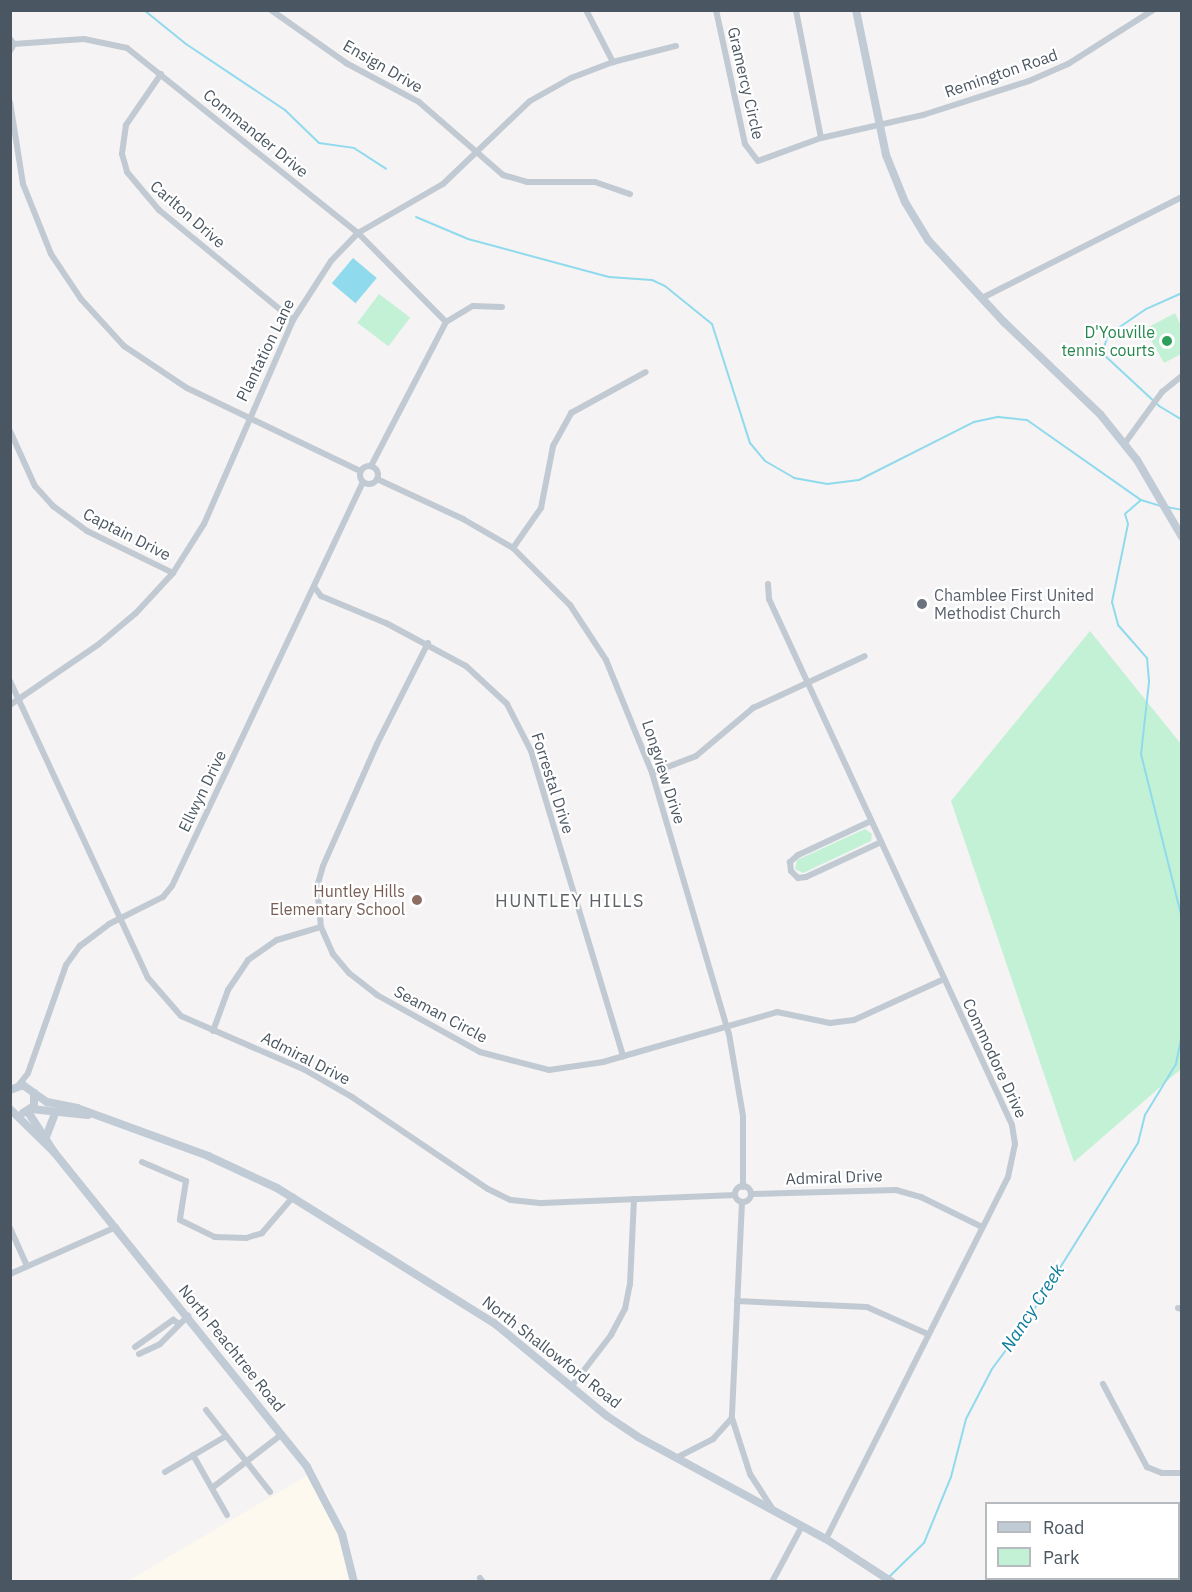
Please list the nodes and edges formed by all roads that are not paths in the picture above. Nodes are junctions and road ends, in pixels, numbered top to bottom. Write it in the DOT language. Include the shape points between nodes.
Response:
graph roads {
  1 [pos="271,10"];
  2 [pos="586,10"];
  3 [pos="716,10"];
  4 [pos="796,10"];
  5 [pos="856,10"];
  6 [pos="1153,10"];
  7 [pos="12,42"];
  8 [pos="676,46"];
  9 [pos="10,51"];
  10 [pos="613,62"];
  11 [pos="161,74"];
  12 [pos="10,102"];
  13 [pos="881,126"];
  14 [pos="821,138"];
  15 [pos="476,152"];
  16 [pos="630,194"];
  17 [pos="1182,197"];
  18 [pos="358,233"];
  19 [pos="982,298"];
  20 [pos="502,307"];
  21 [pos="292,320"];
  22 [pos="446,322"];
  23 [pos="646,372"];
  24 [pos="1182,376"];
  25 [pos="248,417"];
  26 [pos="10,431"];
  27 [pos="1125,443"];
  28 [pos="370,465"];
  29 [pos="360,471"];
  30 [pos="377,479"];
  31 [pos="363,482"];
  32 [pos="1182,537"];
  33 [pos="513,548"];
  34 [pos="173,573"];
  35 [pos="768,584"];
  36 [pos="315,588"];
  37 [pos="428,643"];
  38 [pos="865,656"];
  39 [pos="10,681"];
  40 [pos="807,682"];
  41 [pos="19,699"];
  42 [pos="10,705"];
  43 [pos="652,773"];
  44 [pos="871,821"];
  45 [pos="881,842"];
  46 [pos="121,918"];
  47 [pos="321,927"];
  48 [pos="944,979"];
  49 [pos="727,1025"];
  50 [pos="213,1031"];
  51 [pos="623,1056"];
  52 [pos="28,1073"];
  53 [pos="13,1087"];
  54 [pos="32,1092"];
  55 [pos="30,1110"];
  56 [pos="13,1111"];
  57 [pos="55,1113"];
  58 [pos="89,1115"];
  59 [pos="46,1137"];
  60 [pos="54,1152"];
  61 [pos="142,1162"];
  62 [pos="743,1187"];
  63 [pos="751,1194"];
  64 [pos="735,1195"];
  65 [pos="292,1197"];
  66 [pos="634,1199"];
  67 [pos="742,1202"];
  68 [pos="116,1227"];
  69 [pos="982,1227"];
  70 [pos="10,1228"];
  71 [pos="27,1266"];
  72 [pos="10,1274"];
  73 [pos="737,1301"];
  74 [pos="188,1316"];
  75 [pos="178,1323"];
  76 [pos="928,1334"];
  77 [pos="135,1347"];
  78 [pos="139,1354"];
  79 [pos="1103,1384"];
  80 [pos="572,1387"];
  81 [pos="206,1410"];
  82 [pos="732,1418"];
  83 [pos="282,1434"];
  84 [pos="226,1436"];
  85 [pos="193,1455"];
  86 [pos="676,1458"];
  87 [pos="246,1462"];
  88 [pos="165,1472"];
  89 [pos="1182,1473"];
  90 [pos="212,1488"];
  91 [pos="270,1492"];
  92 [pos="774,1510"];
  93 [pos="227,1515"];
  94 [pos="802,1526"];
  95 [pos="826,1539"];
  96 [pos="888,1579"];
  97 [pos="354,1581"];
  98 [pos="772,1581"];
  1 -- 15 [label="street, Ensign Drive" via="346,63 419,102"];
  2 -- 10 [label="street"];
  3 -- 14 [label="street, Gramercy Circle" via="745,144 754,162"];
  4 -- 14 [label="street"];
  5 -- 13 [label="street"];
  6 -- 13 [label="street, Remington Road" via="1068,64 1029,81"];
  7 -- 9 [label="street"];
  7 -- 11 [label="street, Commander Drive" via="84,39 127,48"];
  8 -- 10 [label="street, Plantation Lane"];
  10 -- 15 [label="street, Plantation Lane" via="530,101"];
  11 -- 18 [label="street, Commander Drive"];
  11 -- 21 [label="street, Carlton Drive" via="126,125 122,154 127,172 159,210"];
  12 -- 25 [label="street" via="18,164 28,202 51,254 81,299 124,346 155,368"];
  13 -- 14 [label="street, Gramercy Circle"];
  13 -- 19 [label="street" via="886,155 905,202 928,240"];
  15 -- 16 [label="street, Ensign Drive" via="489,166 515,180 595,182"];
  15 -- 18 [label="street, Plantation Lane" via="443,184"];
  17 -- 19 [label="street"];
  18 -- 21 [label="street, Plantation Lane" via="331,261"];
  18 -- 22 [label="street, Commander Drive"];
  19 -- 27 [label="street" via="1064,376"];
  20 -- 22 [label="street" via="473,306"];
  21 -- 25 [label="street, Plantation Lane"];
  22 -- 28 [label="street"];
  23 -- 33 [label="street" via="571,413 553,446 541,508"];
  24 -- 27 [label="street" via="1162,392"];
  25 -- 29 [label="street"];
  25 -- 34 [label="street, Plantation Lane" via="204,524"];
  26 -- 34 [label="street, Captain Drive" via="35,486 53,506 87,531"];
  27 -- 32 [label="street"];
  28 -- 29 [label="street"];
  28 -- 30 [label="street" via="378,471"];
  29 -- 31 [label="street"];
  30 -- 31 [label="street" via="372,484"];
  30 -- 33 [label="street, Longview Drive" via="463,519"];
  31 -- 36 [label="street, Ellwyn Drive"];
  33 -- 43 [label="street, Longview Drive" via="570,605 588,631 621,694"];
  34 -- 41 [label="street, Plantation Lane" via="99,645"];
  35 -- 40 [label="street, Commodore Drive" via="769,599"];
  36 -- 37 [label="street, Forrestal Drive" via="321,596"];
  36 -- 46 [label="street, Ellwyn Drive" via="172,886 163,897"];
  37 -- 47 [label="street, Seaman Circle" via="322,866 316,901"];
  37 -- 51 [label="street, Forrestal Drive" via="496,690 531,750"];
  38 -- 40 [label="street"];
  39 -- 41 [label="street, Admiral Drive"];
  40 -- 43 [label="street" via="745,713 696,756"];
  40 -- 44 [label="street, Commodore Drive"];
  41 -- 42 [label="street, Plantation Lane"];
  41 -- 46 [label="street, Admiral Drive"];
  43 -- 49 [label="street, Longview Drive"];
  44 -- 45 [label="street, Commodore Drive"];
  44 -- 45 [label="street" via="798,855 790,862 791,871 798,878 807,877"];
  45 -- 48 [label="street, Commodore Drive"];
  46 -- 50 [label="street, Admiral Drive" via="148,978 165,1002 181,1016"];
  46 -- 52 [label="street, Ellwyn Drive" via="80,946 66,966"];
  47 -- 50 [label="street" via="277,940 248,960 228,990"];
  47 -- 51 [label="street, Seaman Circle" via="337,961 354,977 425,1024 480,1052 549,1070"];
  48 -- 49 [label="street, Seaman Circle" via="840,1023 786,1012"];
  48 -- 69 [label="street, Commodore Drive" via="1013,1131 1013,1162"];
  49 -- 51 [label="street, Seaman Circle"];
  49 -- 62 [label="street, Longview Drive" via="743,1116"];
  50 -- 66 [label="street, Admiral Drive" via="278,1056 329,1083 498,1195 542,1203"];
  52 -- 53 [label="street, Ellwyn Drive"];
  52 -- 54 [label="street, Ellwyn Drive"];
  53 -- 54 [label="street"];
  54 -- 55 [label="street"];
  54 -- 58 [label="street, North Shallowford Road" via="47,1102"];
  55 -- 56 [label="street, North Peachtree Road"];
  55 -- 57 [label="street, North Shallowford Road"];
  55 -- 59 [label="street, North Peachtree Road"];
  56 -- 60 [label="street, North Peachtree Road"];
  57 -- 58 [label="street, North Shallowford Road"];
  57 -- 59 [label="street"];
  58 -- 65 [label="street, North Shallowford Road" via="236,1168"];
  59 -- 60 [label="street, North Peachtree Road"];
  60 -- 68 [label="street, North Peachtree Road"];
  61 -- 65 [label="street" via="186,1181 180,1220 215,1237 246,1238 262,1233"];
  62 -- 63 [label="street"];
  62 -- 64 [label="street"];
  63 -- 67 [label="street"];
  63 -- 69 [label="street, Admiral Drive" via="896,1190 921,1197"];
  64 -- 66 [label="street, Admiral Drive"];
  64 -- 67 [label="street"];
  65 -- 80 [label="street, North Shallowford Road" via="494,1323"];
  66 -- 80 [label="street" via="625,1309 612,1335"];
  67 -- 73 [label="street"];
  68 -- 71 [label="street"];
  68 -- 74 [label="street, North Peachtree Road"];
  69 -- 76 [label="street, Commodore Drive"];
  70 -- 71 [label="street"];
  71 -- 72 [label="street"];
  73 -- 76 [label="street" via="867,1307"];
  73 -- 82 [label="street"];
  74 -- 75 [label="street"];
  74 -- 83 [label="street, North Peachtree Road"];
  75 -- 77 [label="street" via="172,1320"];
  75 -- 78 [label="street" via="160,1344"];
  76 -- 95 [label="street, Commodore Drive"];
  79 -- 89 [label="street" via="1147,1467 1162,1473"];
  80 -- 86 [label="street, North Shallowford Road" via="607,1416"];
  81 -- 84 [label="street"];
  82 -- 86 [label="street" via="713,1439"];
  82 -- 92 [label="street" via="750,1474"];
  83 -- 87 [label="street"];
  83 -- 97 [label="street, North Peachtree Road" via="328,1502 346,1547"];
  84 -- 85 [label="street"];
  84 -- 87 [label="street"];
  85 -- 88 [label="street"];
  85 -- 90 [label="street"];
  86 -- 92 [label="street, North Shallowford Road"];
  87 -- 90 [label="street"];
  87 -- 91 [label="street"];
  90 -- 93 [label="street"];
  92 -- 94 [label="street, North Shallowford Road"];
  94 -- 95 [label="street, North Shallowford Road"];
  94 -- 98 [label="street"];
  95 -- 96 [label="street, North Shallowford Road"];
}
